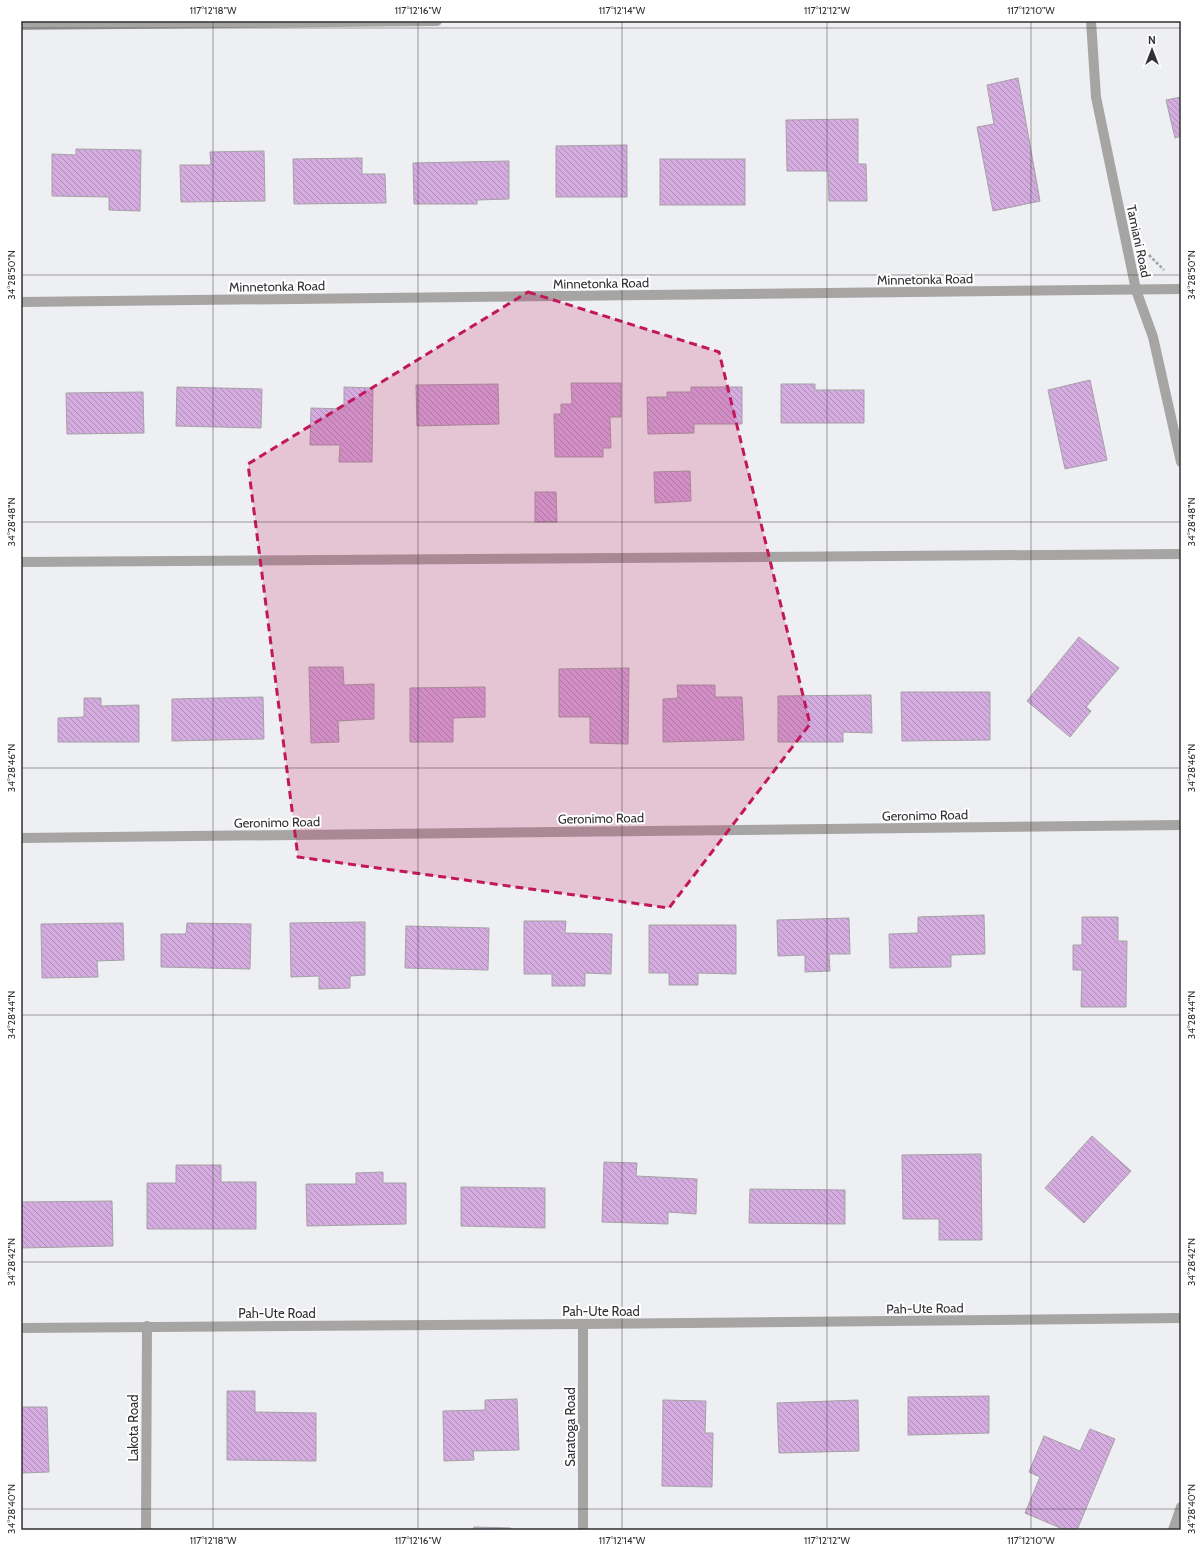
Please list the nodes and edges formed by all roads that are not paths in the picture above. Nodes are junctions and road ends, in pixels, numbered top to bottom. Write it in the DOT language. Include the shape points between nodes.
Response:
graph roads {
  1 [pos="437,21"];
  2 [pos="1092,21"];
  3 [pos="21,25"];
  4 [pos="1136,290"];
  5 [pos="1181,290"];
  6 [pos="21,302"];
  7 [pos="1181,462"];
  8 [pos="1181,554"];
  9 [pos="21,562"];
  10 [pos="1181,825"];
  11 [pos="21,838"];
  12 [pos="1181,1318"];
  13 [pos="583,1324"];
  14 [pos="146,1326"];
  15 [pos="21,1328"];
  16 [pos="1181,1507"];
  17 [pos="146,1530"];
  18 [pos="583,1530"];
  19 [pos="1173,1530"];
  1 -- 3 [label="street"];
  2 -- 4 [label="street, Tamiani Road" via="1096,97"];
  4 -- 5 [label="street, Minnetonka Road"];
  4 -- 6 [label="street, Minnetonka Road"];
  4 -- 7 [label="street, Tamiani Road" via="1153,337"];
  8 -- 9 [label="street"];
  10 -- 11 [label="street, Geronimo Road"];
  12 -- 13 [label="street, Pah-Ute Road"];
  13 -- 14 [label="street, Pah-Ute Road"];
  13 -- 18 [label="street, Saratoga Road"];
  14 -- 15 [label="street, Pah-Ute Road"];
  14 -- 17 [label="street, Lakota Road"];
  16 -- 19 [label="street"];
}
